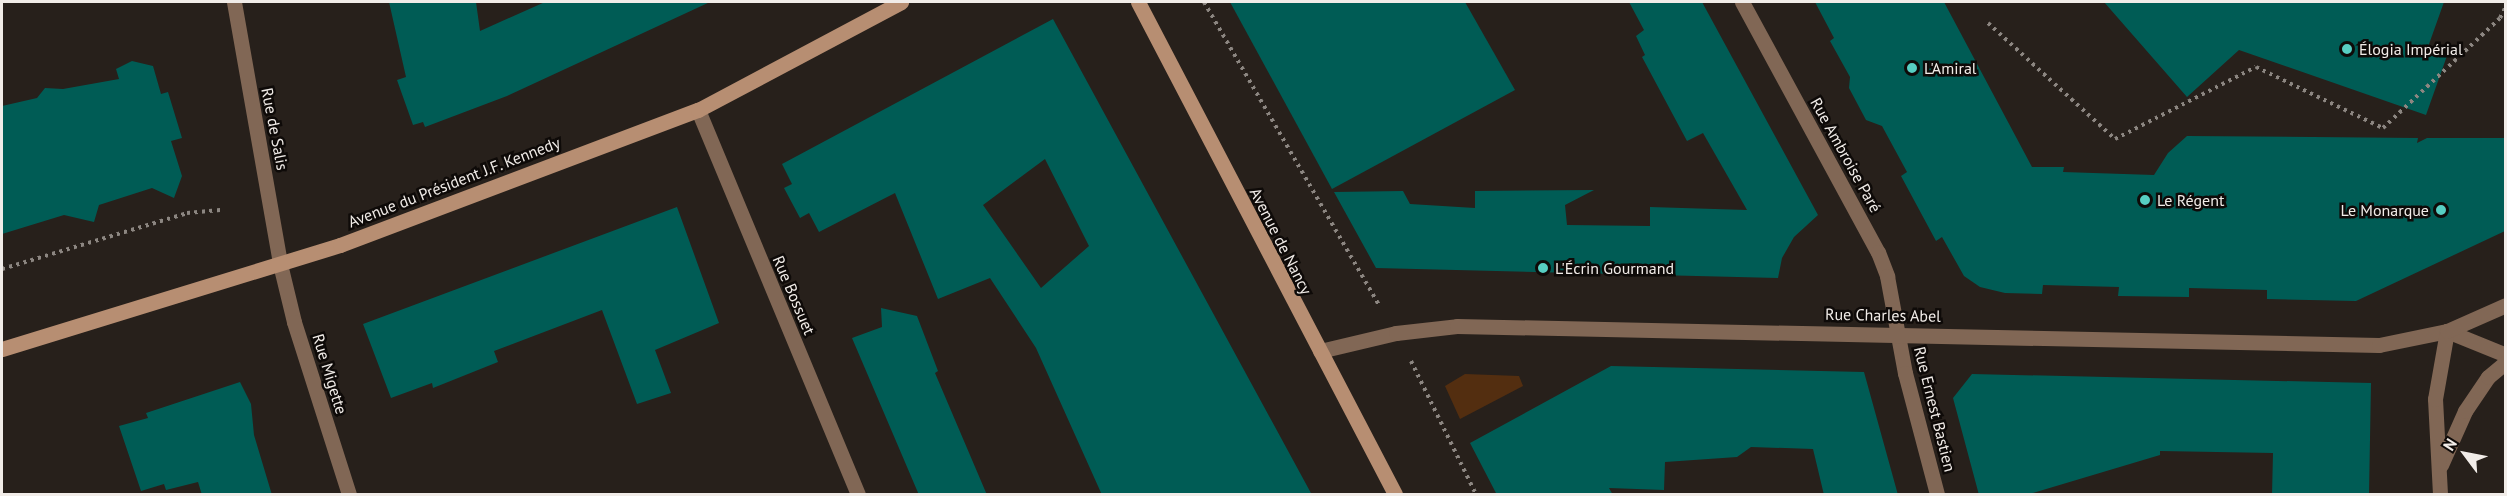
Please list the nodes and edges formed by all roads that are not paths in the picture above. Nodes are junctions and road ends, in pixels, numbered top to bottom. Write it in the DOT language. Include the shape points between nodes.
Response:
graph roads {
  1 [pos="234,2"];
  2 [pos="901,2"];
  3 [pos="1138,2"];
  4 [pos="1742,2"];
  5 [pos="698,110"];
  6 [pos="280,264"];
  7 [pos="2505,305"];
  8 [pos="2447,331"];
  9 [pos="1899,332"];
  10 [pos="2,349"];
  11 [pos="1320,351"];
  12 [pos="2505,356"];
  13 [pos="2505,362"];
  14 [pos="2440,466"];
  15 [pos="349,495"];
  16 [pos="858,495"];
  17 [pos="1395,495"];
  18 [pos="1937,495"];
  19 [pos="2440,495"];
  1 -- 6 [label="street, Rue de Salis"];
  2 -- 5 [label="main road, Avenue du Président J.F. Kennedy"];
  3 -- 11 [label="main road, Avenue de Nancy"];
  4 -- 9 [label="street, Rue Ambroise Paré" via="1878,252"];
  5 -- 6 [label="main road, Avenue du Président J.F. Kennedy"];
  5 -- 16 [label="street, Rue Bossuet"];
  6 -- 10 [label="main road, Avenue du Président J.F. Kennedy"];
  6 -- 15 [label="street, Rue Migette"];
  7 -- 8 [label="street, Rue Charles Abel"];
  8 -- 9 [label="street, Rue Charles Abel" via="2379,345"];
  8 -- 12 [label="street"];
  8 -- 14 [label="street" via="2435,399"];
  9 -- 11 [label="street, Rue Charles Abel" via="1457,326 1396,333"];
  9 -- 18 [label="street, Rue Ernest Bastien" via="1905,373"];
  11 -- 17 [label="main road, Avenue de Nancy"];
  13 -- 14 [label="street" via="2488,376 2465,411"];
  14 -- 19 [label="street"];
}
